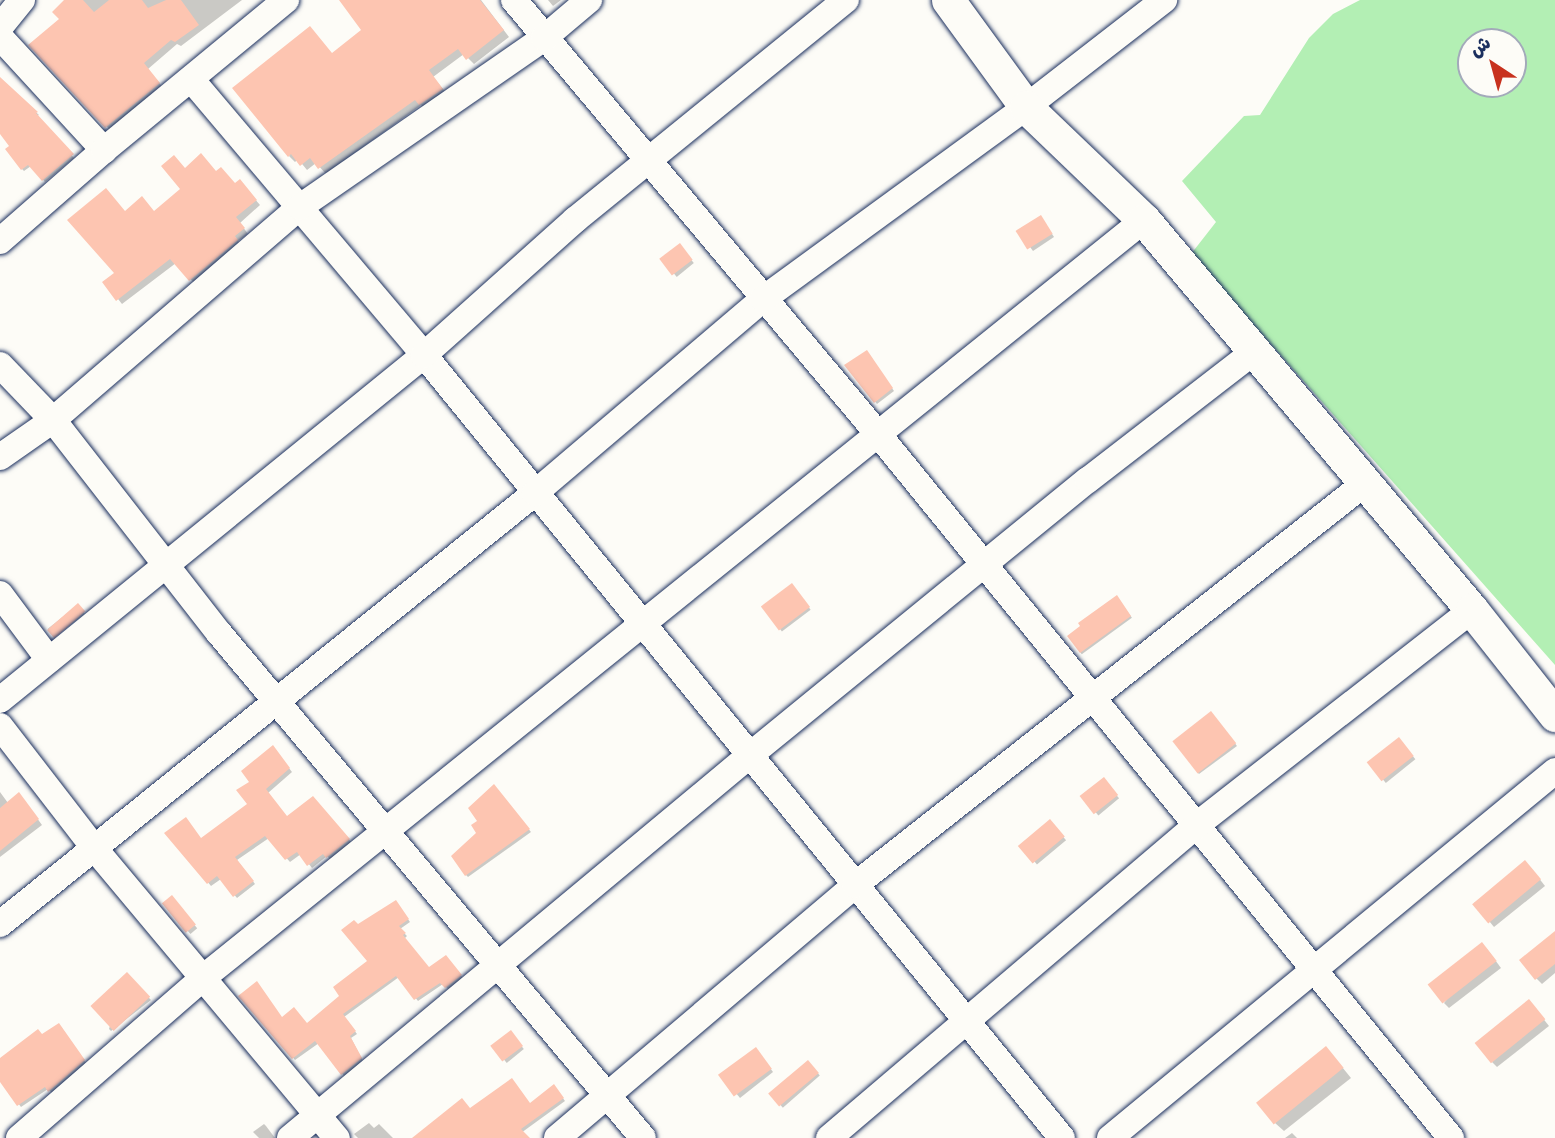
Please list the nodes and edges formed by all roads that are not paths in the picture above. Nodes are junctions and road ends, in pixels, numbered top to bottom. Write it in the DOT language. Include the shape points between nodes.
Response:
graph roads {
  1 [pos="22,0"];
  2 [pos="286,0"];
  3 [pos="514,0"];
  4 [pos="589,0"];
  5 [pos="846,0"];
  6 [pos="948,0"];
  7 [pos="1164,0"];
  8 [pos="0,27"];
  9 [pos="0,37"];
  10 [pos="544,38"];
  11 [pos="191,79"];
  12 [pos="1026,107"];
  13 [pos="104,150"];
  14 [pos="648,161"];
  15 [pos="300,207"];
  16 [pos="1144,220"];
  17 [pos="0,242"];
  18 [pos="764,299"];
  19 [pos="1255,351"];
  20 [pos="424,355"];
  21 [pos="0,365"];
  22 [pos="53,420"];
  23 [pos="878,434"];
  24 [pos="0,457"];
  25 [pos="1364,484"];
  26 [pos="535,493"];
  27 [pos="165,565"];
  28 [pos="984,565"];
  29 [pos="0,594"];
  30 [pos="1472,610"];
  31 [pos="643,624"];
  32 [pos="49,660"];
  33 [pos="1093,698"];
  34 [pos="0,700"];
  35 [pos="278,702"];
  36 [pos="1555,715"];
  37 [pos="0,726"];
  38 [pos="749,756"];
  39 [pos="1555,771"];
  40 [pos="1198,824"];
  41 [pos="387,830"];
  42 [pos="95,849"];
  43 [pos="855,885"];
  44 [pos="0,924"];
  45 [pos="498,966"];
  46 [pos="1316,970"];
  47 [pos="204,977"];
  48 [pos="967,1023"];
  49 [pos="607,1096"];
  50 [pos="317,1115"];
  51 [pos="19,1138"];
  52 [pos="290,1138"];
  53 [pos="337,1138"];
  54 [pos="557,1138"];
  55 [pos="643,1138"];
  56 [pos="829,1138"];
  57 [pos="1062,1138"];
  58 [pos="1110,1138"];
  59 [pos="1451,1138"];
  1 -- 8 [label="street"];
  2 -- 11 [label="street"];
  3 -- 10 [label="street"];
  4 -- 10 [label="street"];
  5 -- 14 [label="street"];
  6 -- 12 [label="street"];
  7 -- 12 [label="street"];
  9 -- 13 [label="street"];
  10 -- 14 [label="street"];
  10 -- 15 [label="street"];
  11 -- 13 [label="street"];
  11 -- 15 [label="street"];
  12 -- 16 [label="street"];
  12 -- 18 [label="street"];
  13 -- 17 [label="street"];
  14 -- 18 [label="street"];
  14 -- 20 [label="street"];
  15 -- 20 [label="street"];
  15 -- 22 [label="street"];
  16 -- 19 [label="street"];
  16 -- 23 [label="street"];
  18 -- 23 [label="street"];
  18 -- 26 [label="street"];
  19 -- 25 [label="street"];
  19 -- 28 [label="street"];
  20 -- 26 [label="street"];
  20 -- 27 [label="street"];
  21 -- 22 [label="street"];
  22 -- 24 [label="street"];
  22 -- 27 [label="street"];
  23 -- 28 [label="street"];
  23 -- 31 [label="street"];
  25 -- 30 [label="street"];
  25 -- 33 [label="street"];
  26 -- 31 [label="street"];
  26 -- 35 [label="street"];
  27 -- 32 [label="street"];
  27 -- 35 [label="street"];
  28 -- 33 [label="street"];
  28 -- 38 [label="street"];
  29 -- 32 [label="street"];
  30 -- 36 [label="street"];
  30 -- 40 [label="street"];
  31 -- 38 [label="street"];
  31 -- 41 [label="street"];
  32 -- 34 [label="street"];
  33 -- 40 [label="street"];
  33 -- 43 [label="street"];
  35 -- 41 [label="street"];
  35 -- 42 [label="street"];
  37 -- 42 [label="street"];
  38 -- 43 [label="street"];
  38 -- 45 [label="street"];
  39 -- 46 [label="street"];
  40 -- 46 [label="street"];
  40 -- 48 [label="street"];
  41 -- 45 [label="street"];
  41 -- 47 [label="street"];
  42 -- 44 [label="street"];
  42 -- 47 [label="street"];
  43 -- 48 [label="street"];
  43 -- 49 [label="street"];
  45 -- 49 [label="street"];
  45 -- 50 [label="street"];
  46 -- 58 [label="street"];
  46 -- 59 [label="street"];
  47 -- 50 [label="street"];
  47 -- 51 [label="street"];
  48 -- 56 [label="street"];
  48 -- 57 [label="street"];
  49 -- 54 [label="street"];
  49 -- 55 [label="street"];
  50 -- 52 [label="street"];
  50 -- 53 [label="street"];
}
